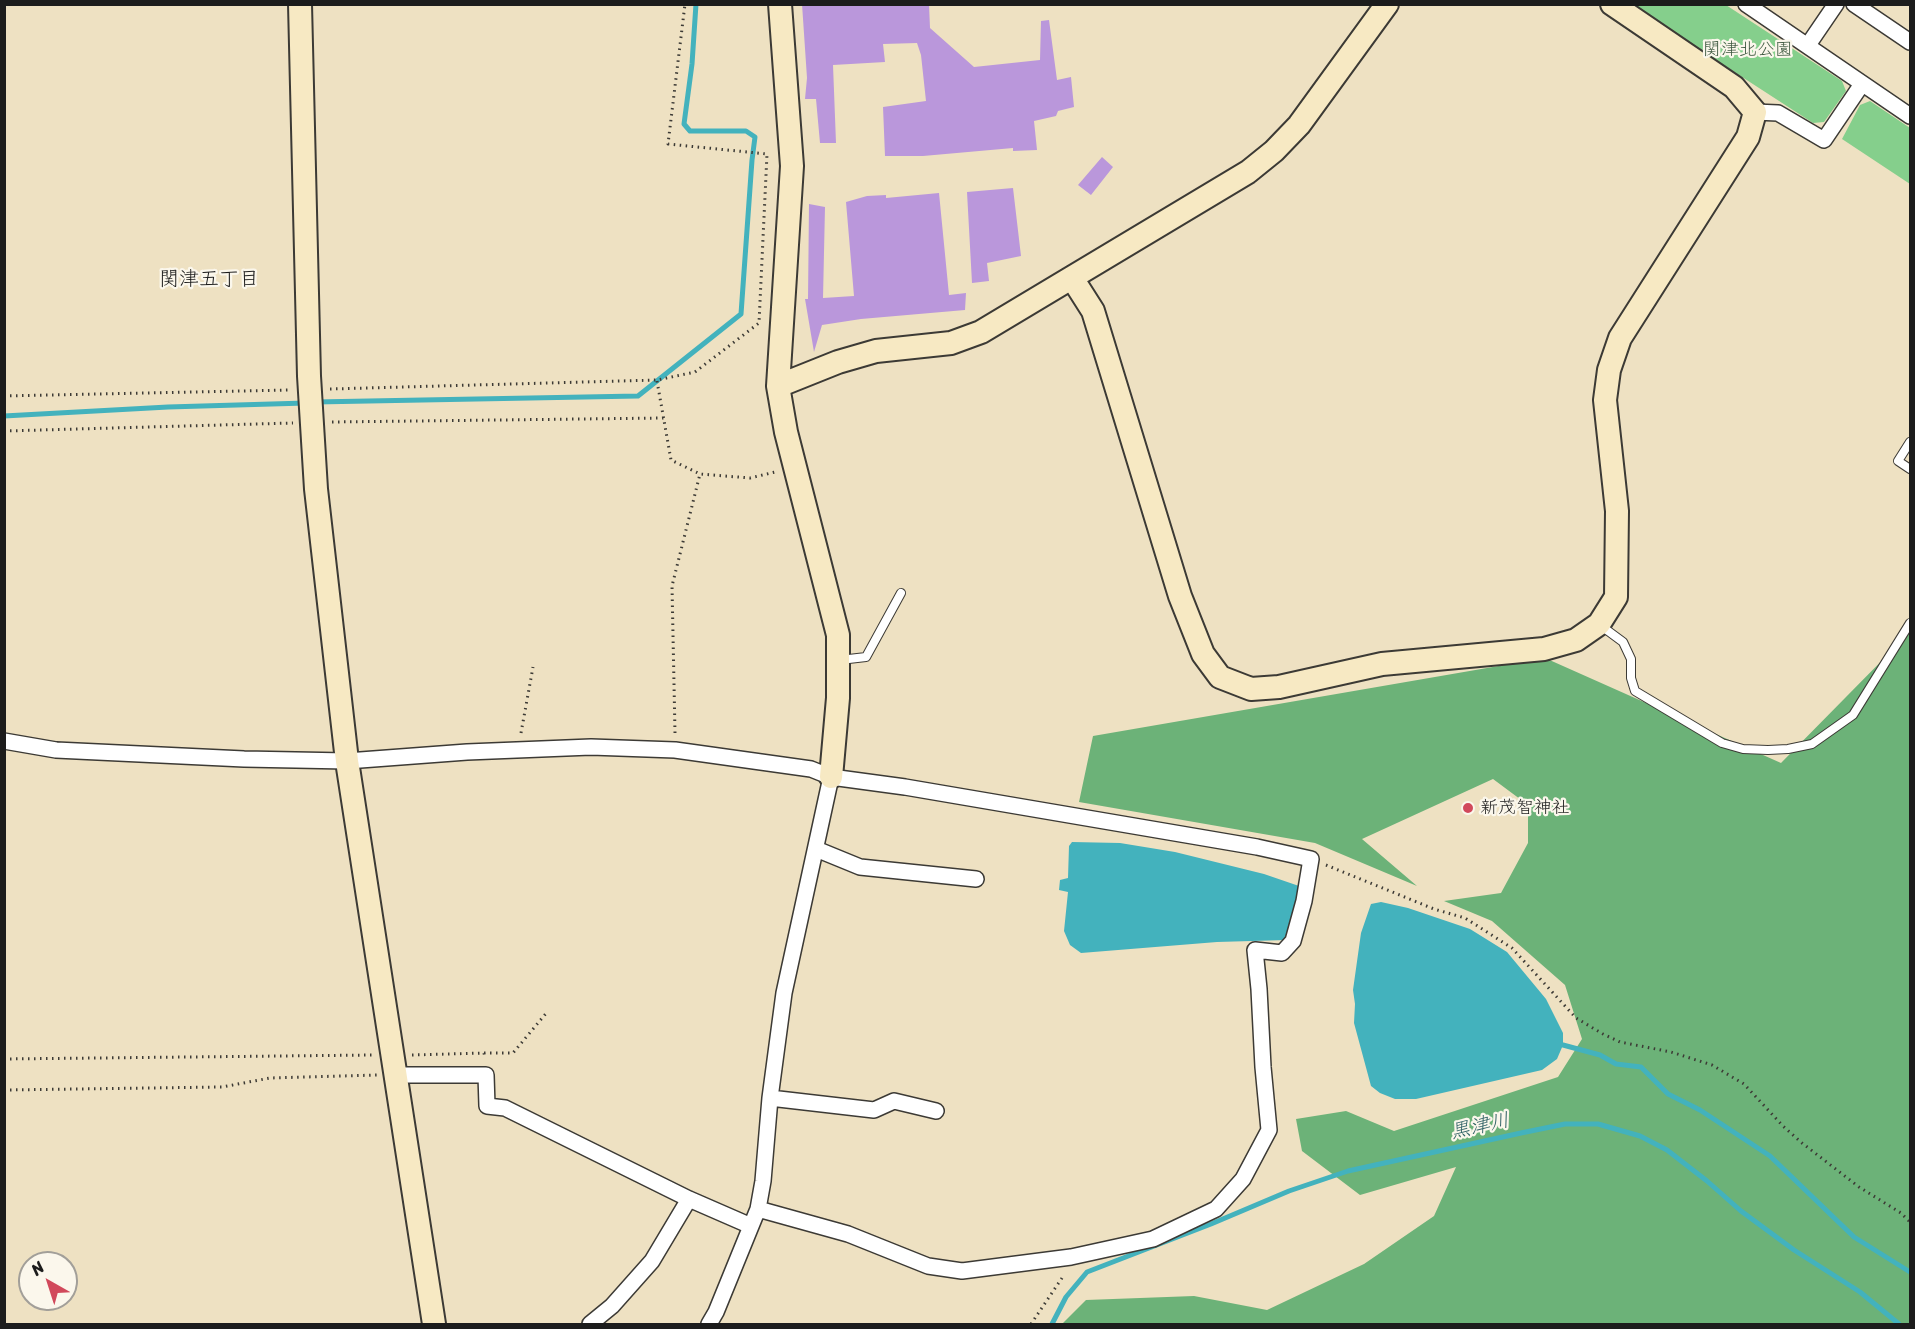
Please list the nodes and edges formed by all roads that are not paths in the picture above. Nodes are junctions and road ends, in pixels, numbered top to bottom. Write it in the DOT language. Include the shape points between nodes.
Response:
graph roads {
  1 [pos="300,4"];
  2 [pos="780,4"];
  3 [pos="1387,4"];
  4 [pos="1612,4"];
  5 [pos="1746,4"];
  6 [pos="1836,4"];
  7 [pos="1854,4"];
  8 [pos="1911,42"];
  9 [pos="1808,45"];
  10 [pos="1862,84"];
  11 [pos="1755,112"];
  12 [pos="1911,116"];
  13 [pos="1072,278"];
  14 [pos="778,386"];
  15 [pos="1911,442"];
  16 [pos="1911,469"];
  17 [pos="901,593"];
  18 [pos="1911,623"];
  19 [pos="1599,624"];
  20 [pos="838,661"];
  21 [pos="4,741"];
  22 [pos="346,761"];
  23 [pos="831,777"];
  24 [pos="816,849"];
  25 [pos="976,879"];
  26 [pos="394,1065"];
  27 [pos="770,1098"];
  28 [pos="936,1111"];
  29 [pos="689,1199"];
  30 [pos="758,1209"];
  31 [pos="751,1226"];
  32 [pos="434,1324"];
  33 [pos="590,1324"];
  34 [pos="709,1324"];
  1 -- 22 [label="street" via="315,478"];
  2 -- 14 [label="street" via="792,166"];
  3 -- 13 [label="street" via="1305,117 1274,151 1248,172"];
  4 -- 11 [label="street" via="1734,87"];
  5 -- 9 [label="street"];
  6 -- 9 [label="street"];
  7 -- 8 [label="street"];
  9 -- 10 [label="street"];
  10 -- 11 [label="street" via="1824,140 1779,112"];
  10 -- 12 [label="street"];
  11 -- 19 [label="street" via="1748,137 1620,338 1609,370 1605,400 1617,511 1616,597"];
  13 -- 14 [label="street" via="981,332 951,343 876,351"];
  13 -- 19 [label="street" via="1093,311 1180,596 1203,654 1220,677 1251,689 1279,687 1382,664 1544,649 1576,640"];
  14 -- 20 [label="street" via="838,635"];
  15 -- 16 [label="lane" via="1898,461"];
  17 -- 20 [label="lane" via="866,657"];
  18 -- 19 [label="lane" via="1853,715 1812,744 1768,750 1722,743 1635,691 1631,659 1623,642"];
  20 -- 23 [label="street"];
  21 -- 22 [label="street" via="56,750"];
  22 -- 23 [label="street" via="591,747 675,750 811,769"];
  22 -- 26 [label="street"];
  23 -- 24 [label="street"];
  23 -- 30 [label="street" via="1311,859 1293,940 1282,953 1254,950 1269,1130 1243,1179 1216,1209 1154,1239 1071,1257 962,1271 928,1266 848,1234"];
  24 -- 25 [label="street" via="860,867"];
  24 -- 27 [label="street" via="784,993"];
  26 -- 29 [label="street" via="486,1075 487,1106 505,1108"];
  26 -- 32 [label="street"];
  27 -- 28 [label="street" via="874,1110 894,1101"];
  27 -- 30 [label="street"];
  29 -- 31 [label="street"];
  29 -- 33 [label="street" via="652,1261 612,1306"];
  30 -- 31 [label="street"];
  31 -- 34 [label="street"];
}
